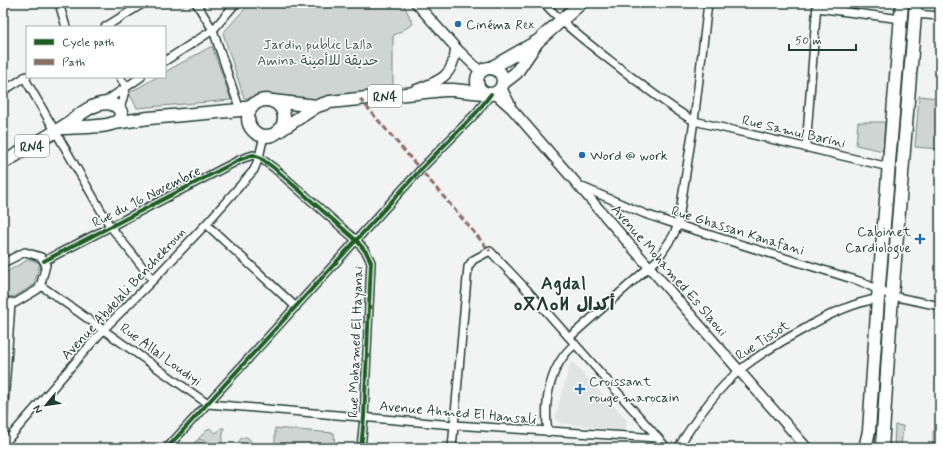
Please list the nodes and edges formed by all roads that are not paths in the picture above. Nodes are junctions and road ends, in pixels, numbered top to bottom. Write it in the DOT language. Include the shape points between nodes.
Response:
graph roads {
  1 [pos="59,3"];
  2 [pos="144,3"];
  3 [pos="196,3"];
  4 [pos="236,3"];
  5 [pos="544,3"];
  6 [pos="580,3"];
  7 [pos="708,3"];
  8 [pos="422,5"];
  9 [pos="817,5"];
  10 [pos="900,9"];
  11 [pos="915,9"];
  12 [pos="940,16"];
  13 [pos="560,20"];
  14 [pos="66,26"];
  15 [pos="107,26"];
  16 [pos="213,30"];
  17 [pos="538,41"];
  18 [pos="456,48"];
  19 [pos="166,60"];
  20 [pos="483,72"];
  21 [pos="26,77"];
  22 [pos="27,78"];
  23 [pos="121,78"];
  24 [pos="140,78"];
  25 [pos="126,87"];
  26 [pos="454,90"];
  27 [pos="495,90"];
  28 [pos="3,91"];
  29 [pos="405,94"];
  30 [pos="271,101"];
  31 [pos="101,104"];
  32 [pos="317,106"];
  33 [pos="121,110"];
  34 [pos="244,114"];
  35 [pos="81,115"];
  36 [pos="149,118"];
  37 [pos="694,121"];
  38 [pos="114,123"];
  39 [pos="87,126"];
  40 [pos="59,130"];
  41 [pos="279,131"];
  42 [pos="264,136"];
  43 [pos="806,148"];
  44 [pos="259,157"];
  45 [pos="3,163"];
  46 [pos="889,167"];
  47 [pos="578,186"];
  48 [pos="206,224"];
  49 [pos="678,225"];
  50 [pos="110,226"];
  51 [pos="357,241"];
  52 [pos="4,259"];
  53 [pos="44,261"];
  54 [pos="649,268"];
  55 [pos="153,280"];
  56 [pos="40,285"];
  57 [pos="878,294"];
  58 [pos="892,296"];
  59 [pos="3,301"];
  60 [pos="11,303"];
  61 [pos="940,306"];
  62 [pos="296,307"];
  63 [pos="104,329"];
  64 [pos="570,337"];
  65 [pos="575,344"];
  66 [pos="739,371"];
  67 [pos="208,404"];
  68 [pos="364,417"];
  69 [pos="3,420"];
  70 [pos="454,426"];
  71 [pos="548,432"];
  72 [pos="658,438"];
  73 [pos="3,445"];
  74 [pos="166,448"];
  75 [pos="361,448"];
  76 [pos="452,448"];
  77 [pos="667,448"];
  78 [pos="678,448"];
  79 [pos="807,448"];
  80 [pos="865,448"];
  81 [pos="882,448"];
  1 -- 14 [label="street"];
  2 -- 15 [label="street"];
  3 -- 16 [label="street"];
  4 -- 16 [label="street"];
  5 -- 13 [label="street, Rue Samul Barini"];
  6 -- 13 [label="main road, RN4"];
  7 -- 37 [label="street"];
  8 -- 18 [label="street"];
  9 -- 10 [label="street"];
  9 -- 43 [label="street"];
  10 -- 46 [label="main road"];
  11 -- 12 [label="street"];
  11 -- 58 [label="main road"];
  13 -- 17 [label="main road, RN4"];
  13 -- 37 [label="street, Rue Samul Barini" via="676,111"];
  16 -- 19 [label="street"];
  16 -- 34 [label="street"];
  17 -- 20 [label="main road, RN4"];
  17 -- 27 [label="main road, RN4" via="516,73"];
  18 -- 20 [label="street"];
  18 -- 29 [label="street" via="450,72"];
  20 -- 26 [label="main road, RN4"];
  20 -- 27 [label="main road" via="478,85 480,89"];
  20 -- 27 [label="main road" via="496,70 501,74"];
  21 -- 28 [label="street"];
  22 -- 40 [label="street"];
  23 -- 25 [label="street"];
  24 -- 25 [label="street"];
  25 -- 31 [label="street"];
  25 -- 33 [label="street"];
  26 -- 27 [label="main road, RN4"];
  26 -- 29 [label="main road, RN4"];
  27 -- 47 [label="street, Avenue Mohamed Es Slaoui"];
  27 -- 51 [label="street"];
  29 -- 32 [label="main road, RN4" via="330,102"];
  30 -- 32 [label="main road, RN4"];
  30 -- 34 [label="main road, RN4" via="262,100"];
  30 -- 41 [label="main road" via="279,106 283,114 283,123"];
  31 -- 33 [label="main road, RN4" via="115,105"];
  31 -- 35 [label="main road, RN4"];
  32 -- 41 [label="main road, RN4"];
  33 -- 36 [label="main road, RN4"];
  33 -- 38 [label="main road" via="120,119"];
  34 -- 36 [label="main road, RN4"];
  34 -- 42 [label="main road" via="252,130"];
  35 -- 39 [label="main road" via="82,122"];
  35 -- 40 [label="main road, RN4"];
  36 -- 38 [label="main road, RN4"];
  37 -- 43 [label="street, Rue Samul Barini"];
  37 -- 49 [label="street"];
  38 -- 39 [label="main road, RN4"];
  39 -- 40 [label="main road, RN4"];
  40 -- 45 [label="main road, RN4"];
  40 -- 50 [label="street"];
  41 -- 42 [label="main road, RN4"];
  42 -- 44 [label="street, Avenue Abdelali Benchekroun"];
  43 -- 46 [label="street, Rue Samul Barini"];
  44 -- 48 [label="street, Avenue Abdelali Benchekroun" via="254,170"];
  44 -- 50 [label="street, Rue du 16 Novembre" via="253,155 241,159"];
  44 -- 51 [label="street, Rue Mohamed El Hayanai"];
  46 -- 57 [label="main road"];
  47 -- 49 [label="street, Rue Ghassan Kanafani"];
  47 -- 54 [label="street, Avenue Mohamed Es Slaoui"];
  48 -- 55 [label="street, Avenue Abdelali Benchekroun"];
  48 -- 62 [label="street"];
  49 -- 54 [label="street" via="657,260"];
  49 -- 57 [label="street, Rue Ghassan Kanafani" via="859,281"];
  50 -- 53 [label="street, Rue du 16 Novembre"];
  50 -- 55 [label="street"];
  51 -- 62 [label="street"];
  51 -- 68 [label="street, Rue Mohamed El Hayanai" via="366,252 372,266"];
  52 -- 53 [label="street" via="25,252 41,257"];
  53 -- 56 [label="street" via="46,266"];
  54 -- 64 [label="street"];
  54 -- 66 [label="street, Avenue Mohamed Es Slaoui"];
  55 -- 63 [label="street, Avenue Abdelali Benchekroun"];
  56 -- 60 [label="street" via="37,290"];
  56 -- 63 [label="street, Rue Allal Loudiyi"];
  57 -- 58 [label="street, Rue Ghassan Kanafani"];
  57 -- 66 [label="street, Rue Tissot" via="824,318 762,354"];
  57 -- 80 [label="main road" via="869,431"];
  58 -- 61 [label="street, Rue Ghassan Kanafani"];
  58 -- 81 [label="main road"];
  59 -- 60 [label="street"];
  60 -- 69 [label="street"];
  62 -- 67 [label="street"];
  63 -- 67 [label="street, Rue Allal Loudiyi"];
  63 -- 73 [label="street, Avenue Abdelali Benchekroun"];
  64 -- 65 [label="street"];
  64 -- 70 [label="street" via="490,251 472,260 468,267"];
  65 -- 71 [label="street" via="560,361 551,383 546,417"];
  65 -- 72 [label="street"];
  66 -- 78 [label="street, Rue Tissot" via="703,410"];
  66 -- 79 [label="street, Avenue Mohamed Es Slaoui"];
  67 -- 68 [label="street, Avenue Ahmed El Hansali"];
  67 -- 74 [label="street"];
  68 -- 70 [label="street, Avenue Ahmed El Hansali"];
  68 -- 75 [label="street, Rue Mohamed El Hayanai"];
  70 -- 71 [label="street, Avenue Ahmed El Hansali"];
  70 -- 76 [label="street"];
  71 -- 72 [label="street, Avenue Ahmed El Hansali"];
  72 -- 77 [label="street"];
}
